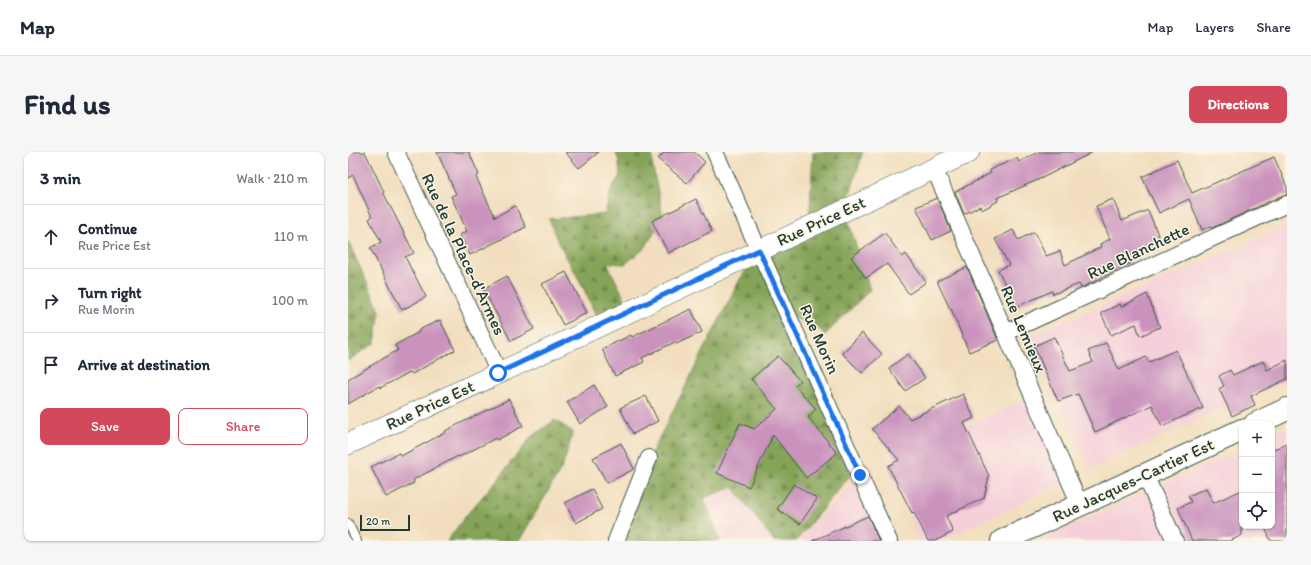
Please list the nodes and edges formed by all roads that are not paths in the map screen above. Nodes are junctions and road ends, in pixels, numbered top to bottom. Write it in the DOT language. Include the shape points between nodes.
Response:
graph roads {
  1 [pos="396,152"];
  2 [pos="715,152"];
  3 [pos="969,152"];
  4 [pos="934,168"];
  5 [pos="1287,204"];
  6 [pos="759,250"];
  7 [pos="1005,333"];
  8 [pos="498,373"];
  9 [pos="1287,409"];
  10 [pos="1261,421"];
  11 [pos="1239,431"];
  12 [pos="348,444"];
  13 [pos="649,458"];
  14 [pos="1145,475"];
  15 [pos="1080,505"];
  16 [pos="348,523"];
  17 [pos="357,541"];
  18 [pos="616,541"];
  19 [pos="889,541"];
  20 [pos="1002,541"];
  21 [pos="1175,541"];
  1 -- 8 [label="street, Rue de la Place-d'Armes"];
  2 -- 6 [label="street, Rue Morin"];
  3 -- 4 [label="street, Rue Price Est"];
  4 -- 6 [label="street, Rue Price Est"];
  4 -- 7 [label="street, Rue Lemieux"];
  5 -- 7 [label="street, Rue Blanchette"];
  6 -- 8 [label="street, Rue Price Est"];
  6 -- 19 [label="street, Rue Morin"];
  7 -- 15 [label="street, Rue Lemieux"];
  8 -- 12 [label="street, Rue Price Est"];
  9 -- 10 [label="main road"];
  11 -- 14 [label="main road, Rue Jacques-Cartier Est"];
  13 -- 18 [label="street"];
  14 -- 15 [label="main road, Rue Jacques-Cartier Est"];
  14 -- 21 [label="street"];
  15 -- 20 [label="main road, Rue Jacques-Cartier Est"];
  16 -- 17 [label="lane"];
}
